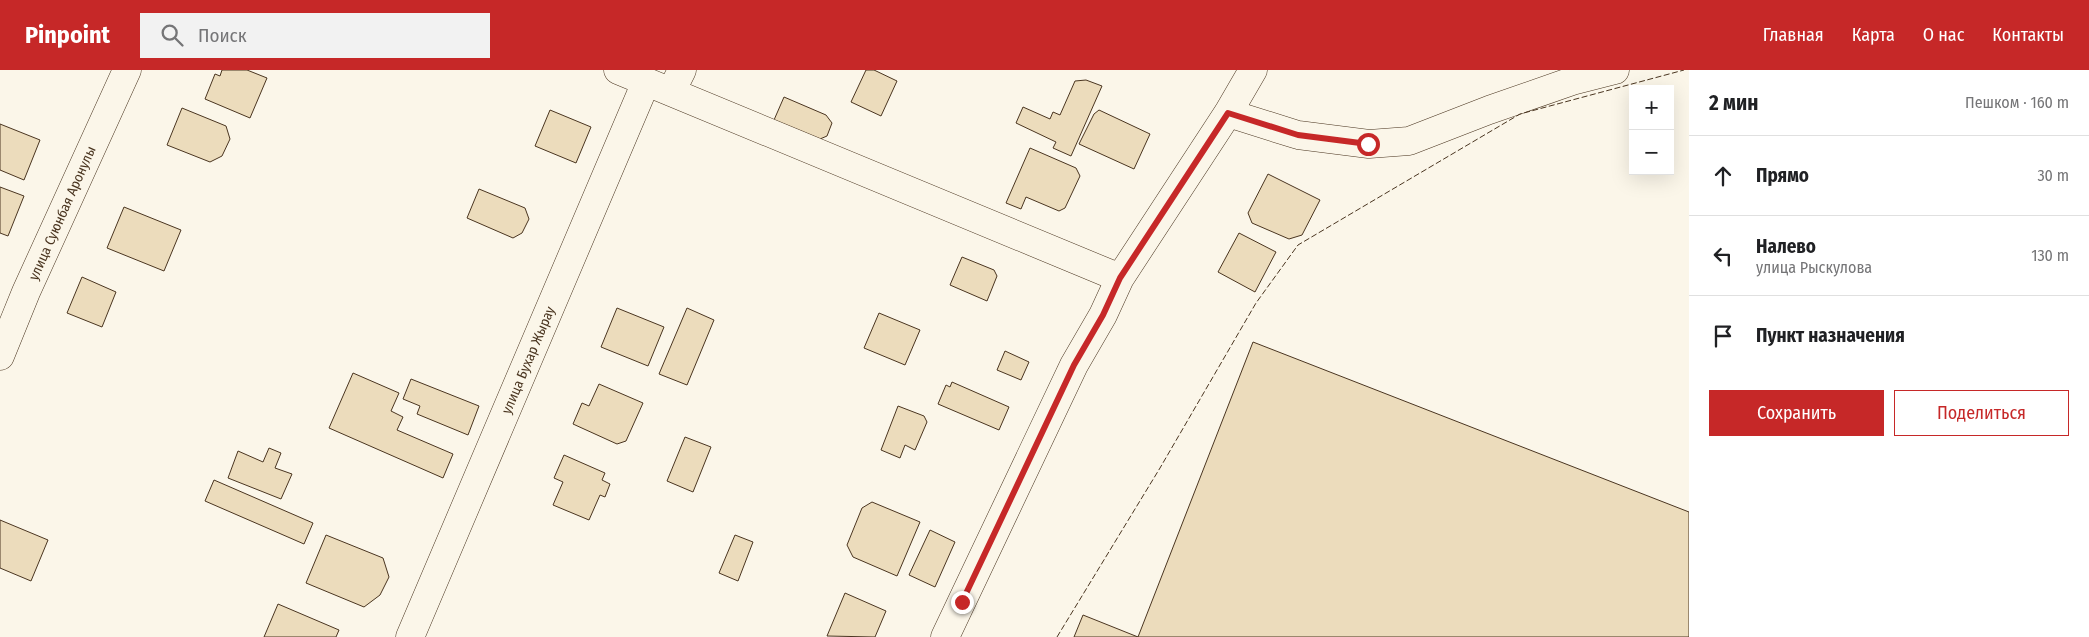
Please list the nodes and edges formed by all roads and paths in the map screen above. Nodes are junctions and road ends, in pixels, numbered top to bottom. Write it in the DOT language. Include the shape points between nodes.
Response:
graph roads {
  1 [pos="126,70"];
  2 [pos="618,70"];
  3 [pos="1253,70"];
  4 [pos="1615,70"];
  5 [pos="666,82"];
  6 [pos="1228,113"];
  7 [pos="1120,278"];
  8 [pos="0,356"];
  9 [pos="410,637"];
  10 [pos="945,637"];
  1 -- 8 [label="street, улица Суюнбая Аронулы"];
  2 -- 5 [label="street"];
  3 -- 6 [label="street"];
  4 -- 6 [label="street" via="1572,81 1409,141 1368,144 1298,135"];
  5 -- 7 [label="street"];
  5 -- 9 [label="street, улица Бухар Жырау"];
  6 -- 7 [label="street"];
  7 -- 10 [label="street" via="1074,365"];
}
